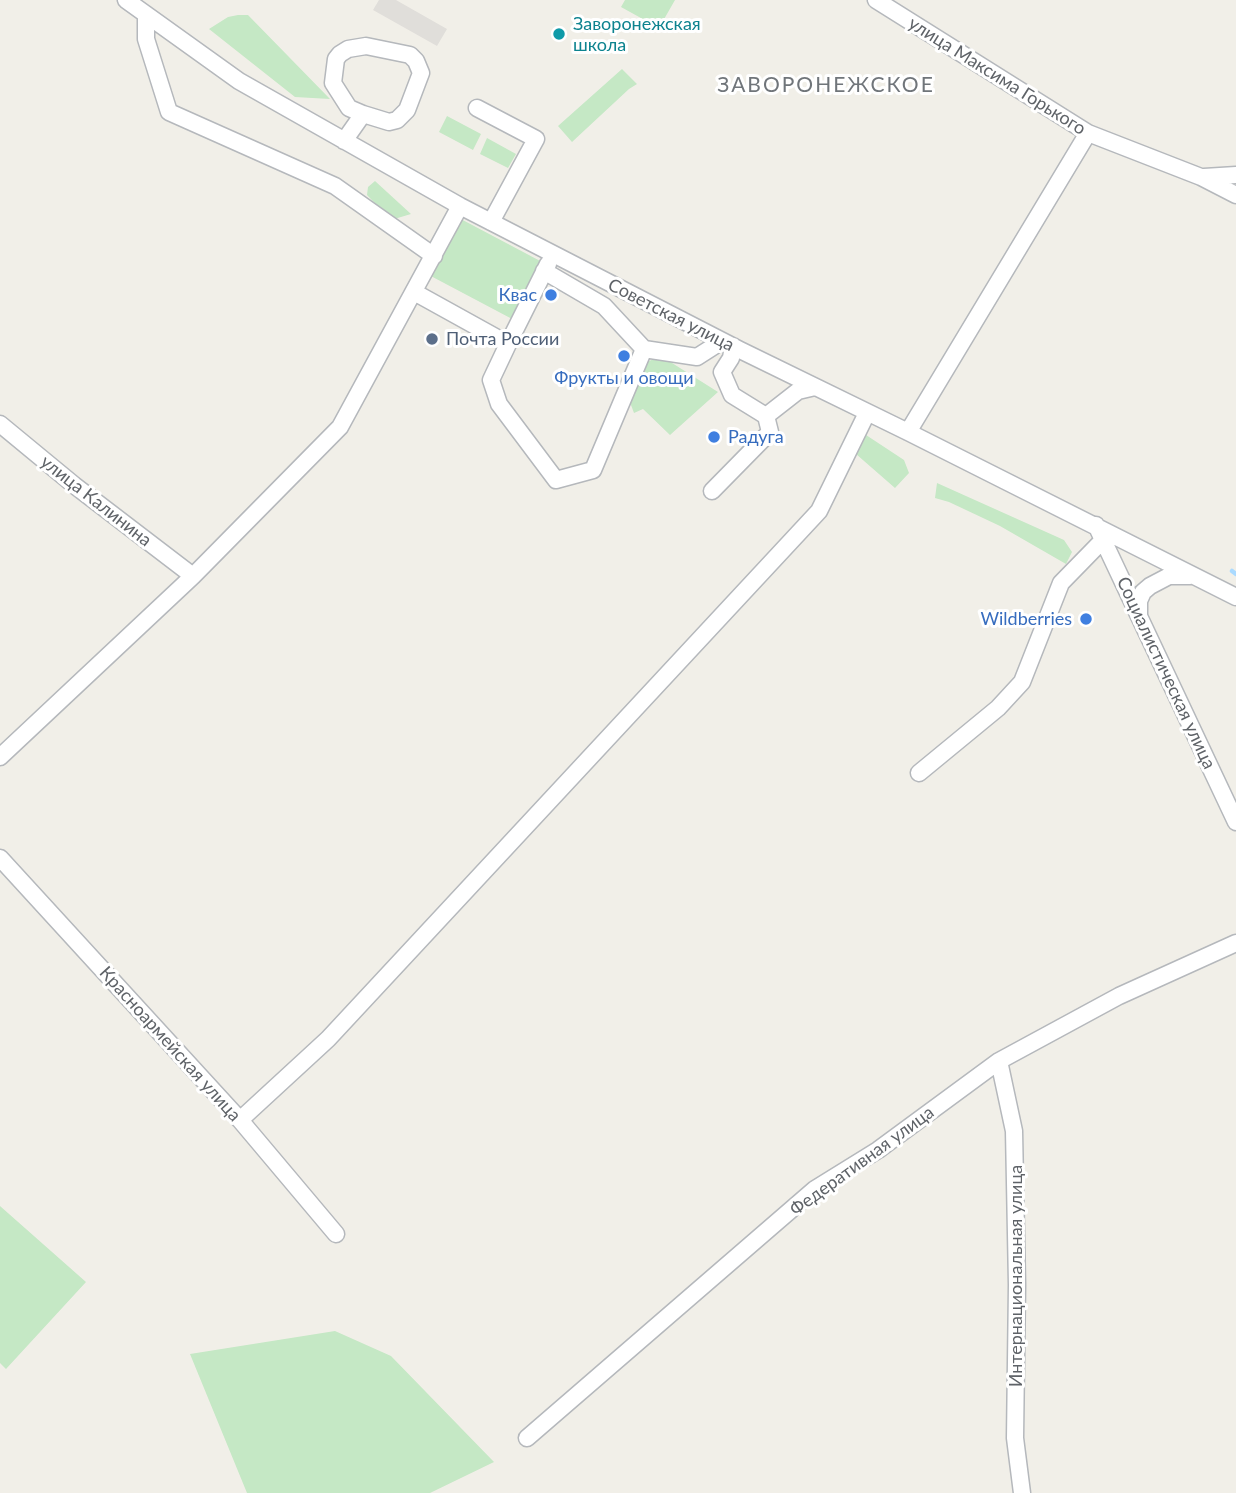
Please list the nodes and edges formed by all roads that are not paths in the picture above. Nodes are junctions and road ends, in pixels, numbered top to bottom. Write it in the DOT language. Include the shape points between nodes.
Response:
graph roads {
  1 [pos="126,0"];
  2 [pos="876,0"];
  3 [pos="146,15"];
  4 [pos="477,108"];
  5 [pos="363,114"];
  6 [pos="1088,134"];
  7 [pos="344,141"];
  8 [pos="1236,175"];
  9 [pos="1201,177"];
  10 [pos="1236,195"];
  11 [pos="460,206"];
  12 [pos="491,222"];
  13 [pos="553,253"];
  14 [pos="434,256"];
  15 [pos="544,271"];
  16 [pos="414,292"];
  17 [pos="727,343"];
  18 [pos="508,344"];
  19 [pos="644,349"];
  20 [pos="815,387"];
  21 [pos="867,413"];
  22 [pos="766,416"];
  23 [pos="0,424"];
  24 [pos="908,432"];
  25 [pos="712,491"];
  26 [pos="1100,532"];
  27 [pos="1195,575"];
  28 [pos="193,576"];
  29 [pos="1236,597"];
  30 [pos="1140,617"];
  31 [pos="0,757"];
  32 [pos="919,773"];
  33 [pos="1236,822"];
  34 [pos="0,858"];
  35 [pos="1236,943"];
  36 [pos="999,1061"];
  37 [pos="240,1120"];
  38 [pos="336,1234"];
  39 [pos="527,1438"];
  40 [pos="1022,1493"];
  1 -- 3 [label="street, Советская улица"];
  2 -- 6 [label="street, улица Максима Горького"];
  3 -- 7 [label="street, Советская улица" via="239,81"];
  3 -- 14 [label="street" via="146,39 169,112 335,187"];
  4 -- 12 [label="street" via="536,139"];
  5 -- 5 [label="street" via="389,122 407,110 421,73 410,55 366,46 336,59 333,83 349,108"];
  5 -- 7 [label="street"];
  6 -- 9 [label="street, улица Максима Горького"];
  6 -- 24 [label="street"];
  7 -- 11 [label="street, Советская улица"];
  8 -- 9 [label="street"];
  9 -- 10 [label="street, улица Максима Горького"];
  11 -- 12 [label="street, Советская улица"];
  11 -- 14 [label="street"];
  12 -- 13 [label="street, Советская улица"];
  13 -- 15 [label="street"];
  13 -- 17 [label="street, Советская улица"];
  14 -- 16 [label="street"];
  15 -- 18 [label="street"];
  15 -- 19 [label="street" via="604,306"];
  16 -- 18 [label="street"];
  16 -- 28 [label="street" via="340,427"];
  17 -- 19 [label="street" via="697,357"];
  17 -- 20 [label="street, Советская улица"];
  17 -- 22 [label="street" via="731,358 722,372 732,395"];
  18 -- 19 [label="street" via="491,380 499,404 556,480 593,470"];
  20 -- 21 [label="street, Советская улица"];
  20 -- 22 [label="street" via="798,391"];
  21 -- 24 [label="street, Советская улица"];
  21 -- 37 [label="street" via="819,511 328,1039"];
  22 -- 25 [label="street" via="770,432"];
  23 -- 28 [label="street, улица Калинина"];
  24 -- 26 [label="street, Советская улица"];
  26 -- 27 [label="street, Советская улица"];
  26 -- 30 [label="street, Социалистическая улица"];
  26 -- 32 [label="street" via="1061,583 1021,682 998,708"];
  27 -- 29 [label="street, Советская улица"];
  27 -- 30 [label="street" via="1168,576 1150,586 1139,601"];
  28 -- 31 [label="street"];
  30 -- 33 [label="street, Социалистическая улица"];
  34 -- 37 [label="street, Красноармейская улица"];
  35 -- 36 [label="street, Федеративная улица" via="1119,996"];
  36 -- 39 [label="street, Федеративная улица" via="878,1150 815,1189"];
  36 -- 40 [label="street, Интернациональная улица" via="1014,1131 1015,1438"];
  37 -- 38 [label="street, Красноармейская улица"];
}
